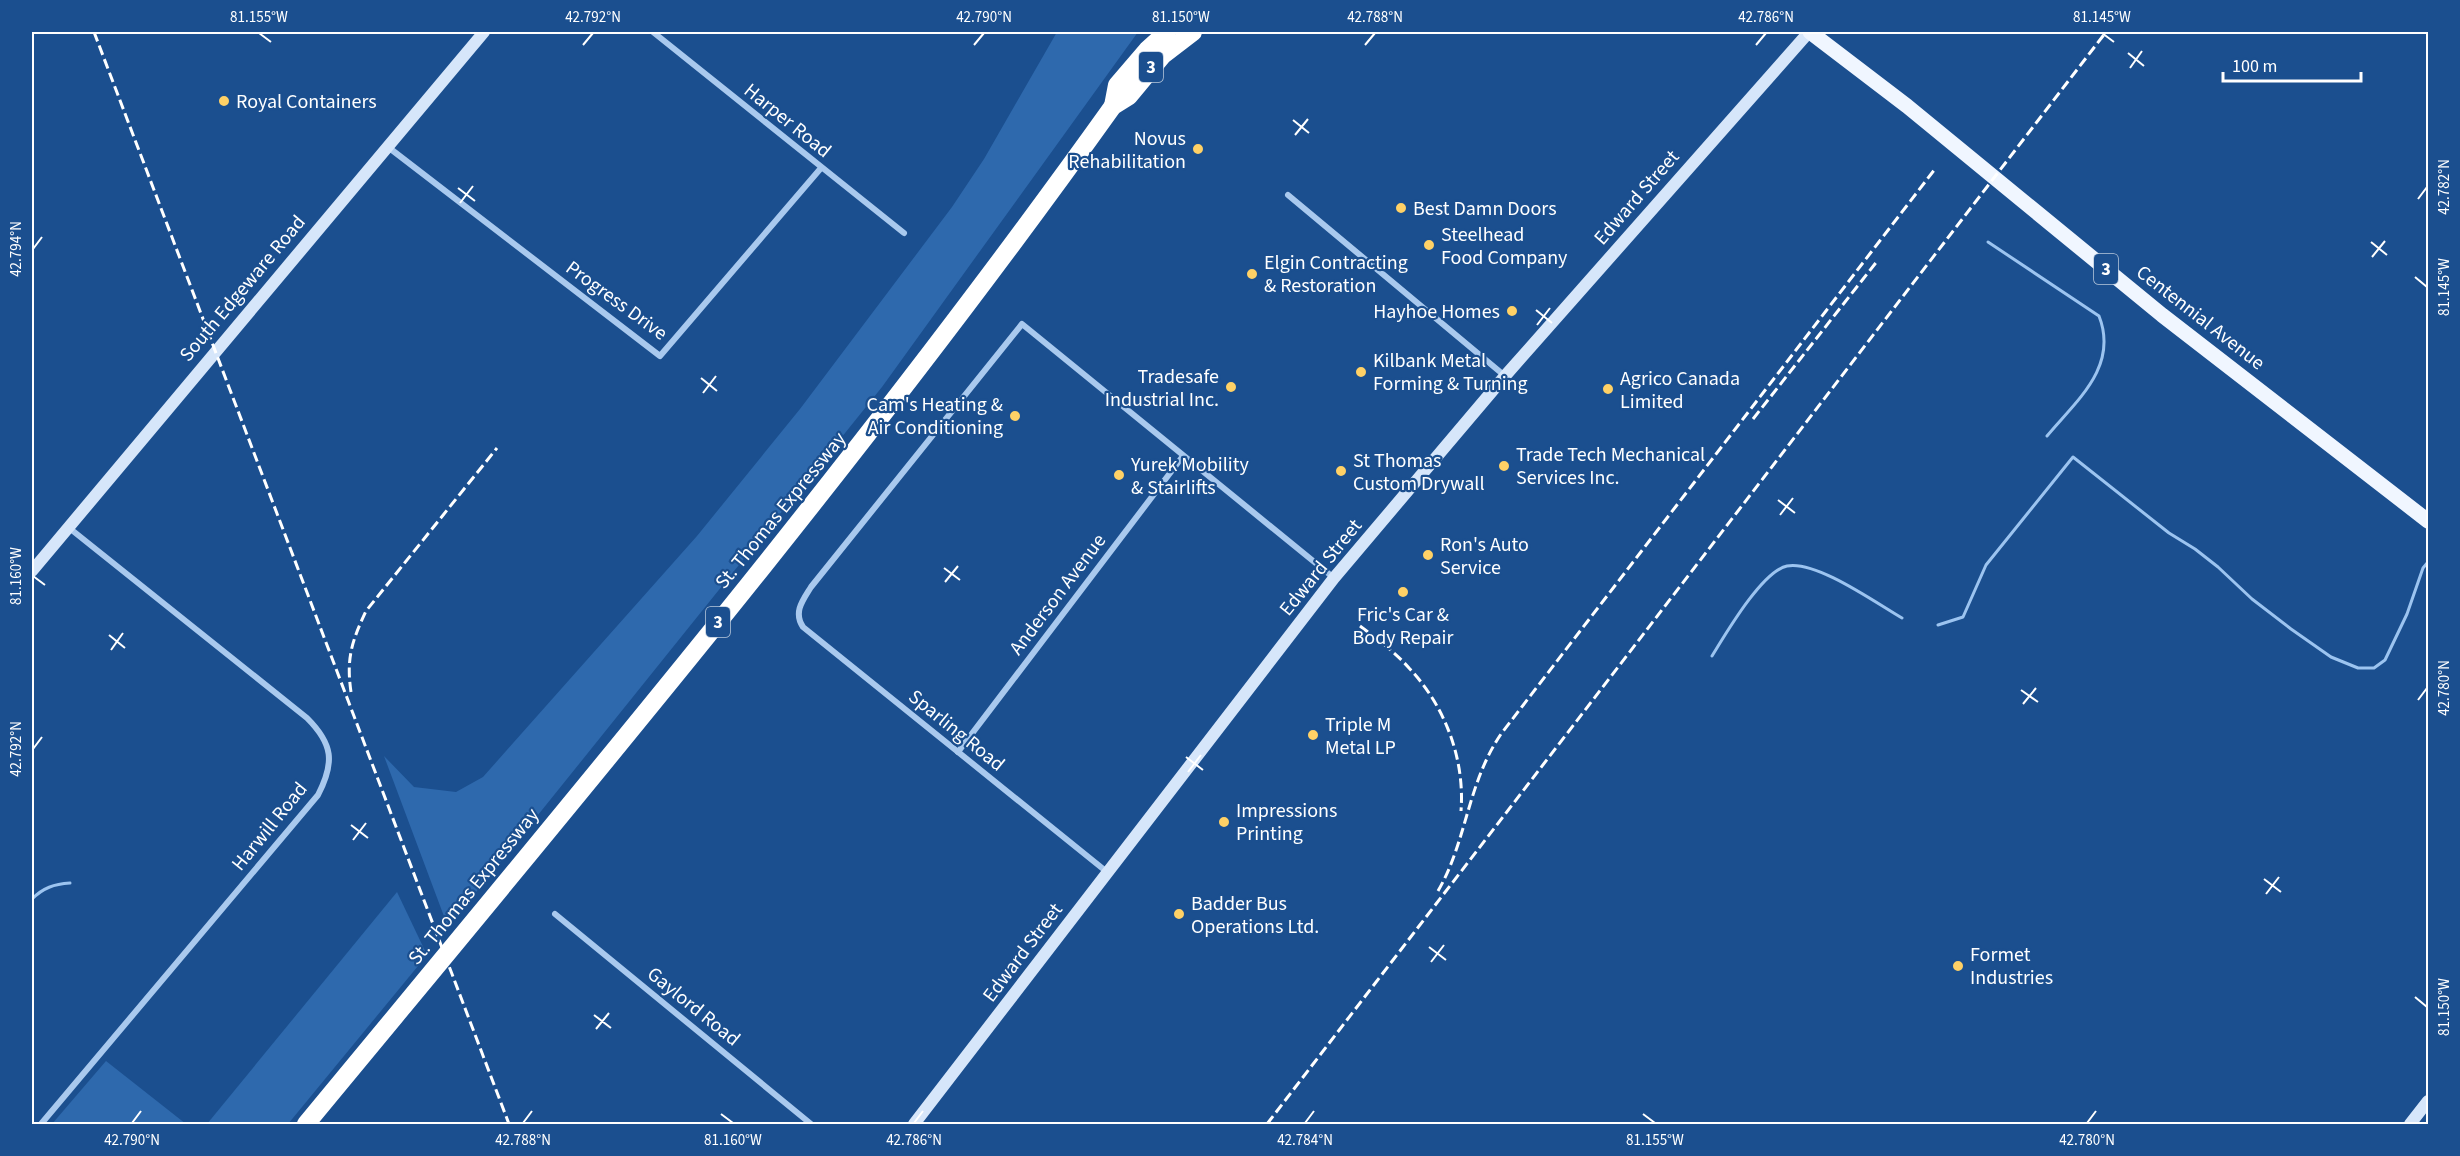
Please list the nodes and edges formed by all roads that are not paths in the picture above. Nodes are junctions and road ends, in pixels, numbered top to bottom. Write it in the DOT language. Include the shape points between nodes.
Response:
graph roads {
  1 [pos="484,32"];
  2 [pos="652,32"];
  3 [pos="1167,32"];
  4 [pos="1193,32"];
  5 [pos="1810,32"];
  6 [pos="1113,106"];
  7 [pos="387,146"];
  8 [pos="821,168"];
  9 [pos="1288,195"];
  10 [pos="904,233"];
  11 [pos="1505,376"];
  12 [pos="1183,456"];
  13 [pos="2428,521"];
  14 [pos="68,527"];
  15 [pos="32,571"];
  16 [pos="1334,578"];
  17 [pos="958,752"];
  18 [pos="1108,872"];
  19 [pos="555,914"];
  20 [pos="2428,1101"];
  21 [pos="41,1125"];
  22 [pos="306,1125"];
  23 [pos="811,1125"];
  24 [pos="914,1125"];
  25 [pos="2410,1125"];
  1 -- 7 [label="street, South Edgeware Road"];
  2 -- 8 [label="street, Harper Road"];
  3 -- 6 [label="highway, St. Thomas Expressway / 3" via="1117,85"];
  4 -- 6 [label="highway, St. Thomas Expressway / 3" via="1163,55 1129,96"];
  5 -- 11 [label="street, Edward Street"];
  5 -- 13 [label="main road, Centennial Avenue / 3" via="1907,106 2162,315"];
  6 -- 22 [label="highway, St. Thomas Expressway / 3" via="834,479"];
  7 -- 8 [label="street, Progress Drive" via="660,356"];
  7 -- 14 [label="street, South Edgeware Road"];
  8 -- 10 [label="street, Harper Road"];
  9 -- 11 [label="street"];
  11 -- 16 [label="street, Edward Street"];
  12 -- 16 [label="street"];
  12 -- 17 [label="street, Anderson Avenue"];
  12 -- 17 [label="street, Sparling Road" via="1022,324 818,578 800,606 798,619 803,627"];
  14 -- 15 [label="street, South Edgeware Road"];
  14 -- 21 [label="street, Harwill Road" via="307,718 326,742 329,766 318,795"];
  16 -- 18 [label="street, Edward Street"];
  17 -- 18 [label="street, Sparling Road"];
  18 -- 24 [label="street, Edward Street"];
  19 -- 23 [label="street, Gaylord Road"];
  20 -- 25 [label="street"];
}
